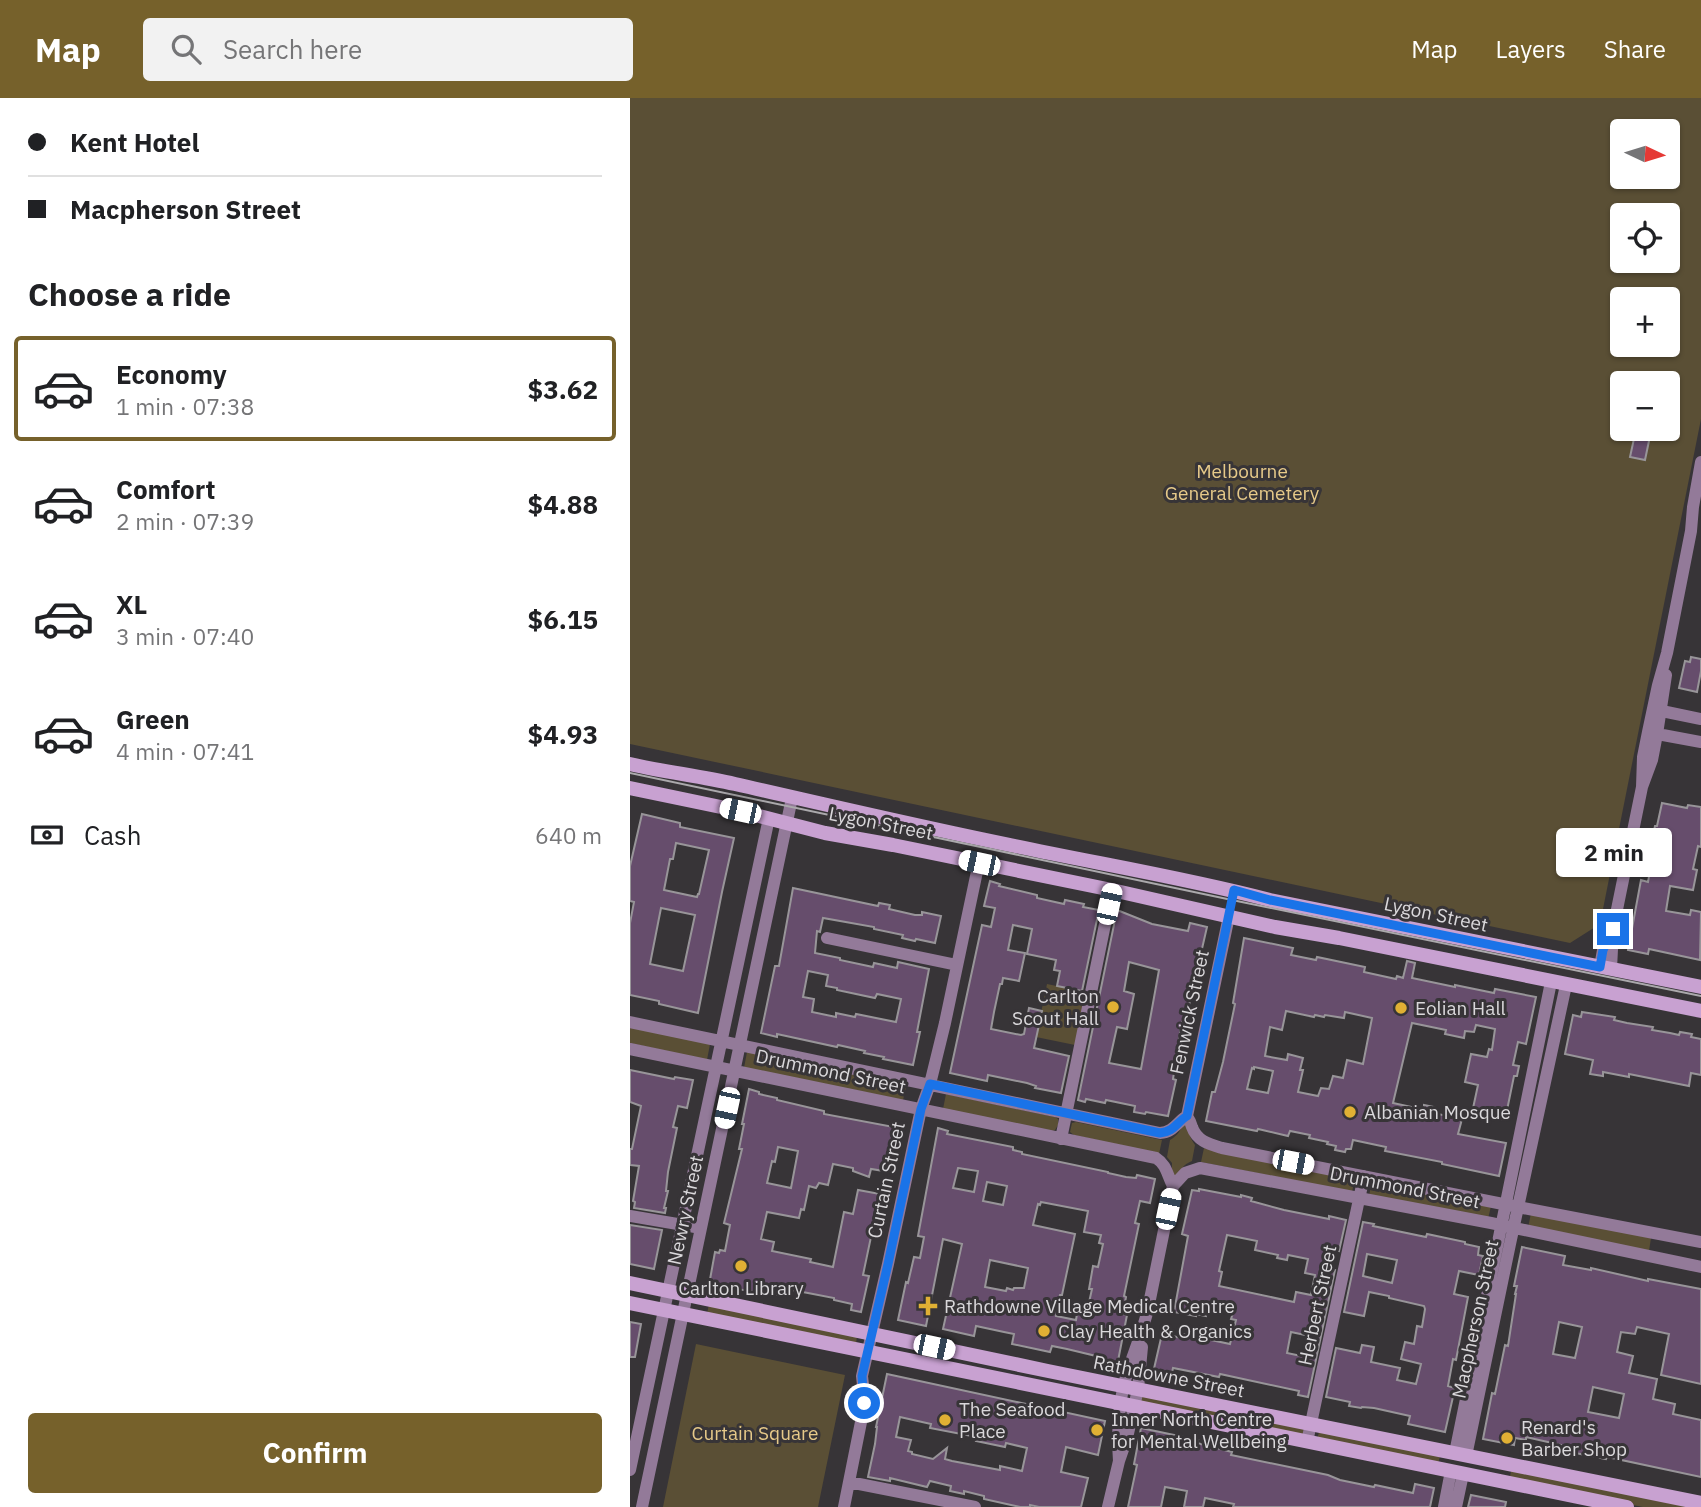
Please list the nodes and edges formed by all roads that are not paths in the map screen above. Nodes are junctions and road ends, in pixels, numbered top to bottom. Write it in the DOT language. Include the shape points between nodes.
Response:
graph roads {
  1 [pos="1700,469"];
  2 [pos="1701,505"];
  3 [pos="1691,531"];
  4 [pos="1657,710"];
  5 [pos="1701,719"];
  6 [pos="1653,733"];
  7 [pos="1701,742"];
  8 [pos="630,764"];
  9 [pos="630,788"];
  10 [pos="774,793"];
  11 [pos="792,798"];
  12 [pos="769,818"];
  13 [pos="787,823"];
  14 [pos="983,839"];
  15 [pos="979,863"];
  16 [pos="1117,867"];
  17 [pos="1112,890"];
  18 [pos="1234,890"];
  19 [pos="1229,916"];
  20 [pos="827,938"];
  21 [pos="1556,958"];
  22 [pos="1571,961"];
  23 [pos="957,965"];
  24 [pos="1605,968"];
  25 [pos="1551,982"];
  26 [pos="1566,985"];
  27 [pos="1701,987"];
  28 [pos="1601,991"];
  29 [pos="1701,1011"];
  30 [pos="630,1022"];
  31 [pos="721,1041"];
  32 [pos="740,1044"];
  33 [pos="630,1049"];
  34 [pos="716,1066"];
  35 [pos="734,1070"];
  36 [pos="930,1084"];
  37 [pos="1529,1089"];
  38 [pos="1543,1093"];
  39 [pos="921,1109"];
  40 [pos="1066,1113"];
  41 [pos="1187,1116"];
  42 [pos="1061,1139"];
  43 [pos="1364,1176"];
  44 [pos="1173,1186"];
  45 [pos="1360,1197"];
  46 [pos="1512,1206"];
  47 [pos="630,1216"];
  48 [pos="682,1225"];
  49 [pos="1508,1226"];
  50 [pos="701,1228"];
  51 [pos="1659,1233"];
  52 [pos="1701,1242"];
  53 [pos="1654,1258"];
  54 [pos="1701,1267"];
  55 [pos="630,1283"];
  56 [pos="668,1291"];
  57 [pos="687,1295"];
  58 [pos="630,1303"];
  59 [pos="664,1310"];
  60 [pos="683,1314"];
  61 [pos="872,1334"];
  62 [pos="867,1352"];
  63 [pos="1131,1388"];
  64 [pos="1127,1406"];
  65 [pos="1311,1424"];
  66 [pos="1307,1442"];
  67 [pos="1461,1455"];
  68 [pos="1508,1464"];
  69 [pos="630,1471"];
  70 [pos="1457,1473"];
  71 [pos="849,1482"];
  72 [pos="1505,1482"];
  73 [pos="1701,1503"];
  74 [pos="642,1507"];
  75 [pos="844,1507"];
  76 [pos="975,1507"];
  77 [pos="1108,1507"];
  78 [pos="1444,1507"];
  79 [pos="1456,1507"];
  80 [pos="1628,1507"];
  1 -- 3 [label="street"];
  2 -- 3 [label="street"];
  3 -- 4 [label="street"];
  4 -- 5 [label="street"];
  4 -- 6 [label="street"];
  6 -- 7 [label="street"];
  6 -- 24 [label="street" via="1643,757 1642,787 1613,929 1613,952"];
  8 -- 10 [label="street, Lygon Street"];
  9 -- 12 [label="street, Lygon Street"];
  10 -- 11 [label="street, Lygon Street"];
  10 -- 12 [label="street"];
  11 -- 13 [label="street, Newry Street"];
  11 -- 14 [label="street, Lygon Street"];
  12 -- 13 [label="street, Lygon Street"];
  12 -- 31 [label="street, Newry Street"];
  13 -- 15 [label="street, Lygon Street"];
  13 -- 32 [label="street, Newry Street"];
  14 -- 15 [label="street"];
  14 -- 16 [label="street, Lygon Street"];
  15 -- 17 [label="street, Lygon Street"];
  15 -- 23 [label="street, Curtain Street"];
  16 -- 17 [label="street"];
  16 -- 18 [label="street, Lygon Street"];
  17 -- 19 [label="street, Lygon Street"];
  17 -- 40 [label="street"];
  18 -- 19 [label="street"];
  18 -- 21 [label="street, Lygon Street"];
  19 -- 25 [label="street, Lygon Street"];
  19 -- 41 [label="street, Fenwick Street"];
  20 -- 23 [label="street"];
  21 -- 22 [label="street, Lygon Street"];
  21 -- 25 [label="street"];
  22 -- 24 [label="street, Lygon Street"];
  22 -- 26 [label="street"];
  23 -- 36 [label="street, Curtain Street"];
  24 -- 27 [label="street, Lygon Street"];
  24 -- 28 [label="street"];
  25 -- 26 [label="street, Lygon Street"];
  25 -- 37 [label="street, Macpherson Street"];
  26 -- 28 [label="street, Lygon Street"];
  26 -- 38 [label="street, Macpherson Street"];
  28 -- 29 [label="street, Lygon Street"];
  30 -- 31 [label="street, Drummond Street"];
  31 -- 32 [label="street, Drummond Street"];
  31 -- 34 [label="street, Newry Street"];
  32 -- 35 [label="street, Newry Street"];
  32 -- 36 [label="street, Drummond Street"];
  33 -- 34 [label="street, Drummond Street"];
  34 -- 35 [label="street, Drummond Street"];
  34 -- 48 [label="street, Newry Street"];
  35 -- 39 [label="street, Drummond Street"];
  35 -- 50 [label="street, Newry Street"];
  36 -- 39 [label="street, Curtain Street"];
  36 -- 40 [label="street, Drummond Street"];
  37 -- 38 [label="street"];
  37 -- 46 [label="street, Macpherson Street"];
  38 -- 46 [label="street, Macpherson Street"];
  39 -- 42 [label="street, Drummond Street"];
  39 -- 61 [label="street, Curtain Street"];
  40 -- 41 [label="street, Drummond Street" via="1160,1133 1167,1133"];
  40 -- 42 [label="street"];
  41 -- 43 [label="street, Drummond Street" via="1205,1143"];
  42 -- 44 [label="street, Drummond Street" via="1156,1158 1167,1169"];
  43 -- 45 [label="street, Herbert Street"];
  43 -- 46 [label="street, Drummond Street"];
  44 -- 45 [label="street, Drummond Street" via="1185,1173 1200,1168"];
  44 -- 63 [label="street"];
  45 -- 49 [label="street, Drummond Street"];
  45 -- 65 [label="street, Herbert Street"];
  46 -- 49 [label="street, Macpherson Street"];
  46 -- 51 [label="street, Drummond Street"];
  47 -- 48 [label="street"];
  48 -- 50 [label="street"];
  48 -- 56 [label="street, Newry Street"];
  49 -- 53 [label="street, Drummond Street"];
  49 -- 67 [label="street, Macpherson Street"];
  50 -- 57 [label="street, Newry Street"];
  51 -- 52 [label="street, Drummond Street"];
  51 -- 53 [label="street"];
  53 -- 54 [label="street, Drummond Street"];
  55 -- 56 [label="street, Rathdowne Street"];
  56 -- 57 [label="street, Rathdowne Street"];
  56 -- 59 [label="street, Newry Street"];
  57 -- 60 [label="street, Newry Street"];
  57 -- 61 [label="street, Rathdowne Street"];
  58 -- 59 [label="street, Rathdowne Street"];
  59 -- 60 [label="street, Rathdowne Street"];
  59 -- 69 [label="street, Newry Street"];
  60 -- 62 [label="street, Rathdowne Street"];
  60 -- 74 [label="street, Newry Street"];
  61 -- 62 [label="street, Curtain Street"];
  61 -- 63 [label="street, Rathdowne Street"];
  62 -- 64 [label="street, Rathdowne Street"];
  62 -- 71 [label="street, Curtain Street" via="863,1412"];
  63 -- 64 [label="street"];
  63 -- 65 [label="street, Rathdowne Street"];
  64 -- 66 [label="street, Rathdowne Street"];
  64 -- 77 [label="street" via="1127,1438"];
  65 -- 66 [label="street, Herbert Street"];
  65 -- 67 [label="street, Rathdowne Street"];
  66 -- 70 [label="street, Rathdowne Street"];
  67 -- 68 [label="street, Rathdowne Street"];
  67 -- 70 [label="street"];
  68 -- 72 [label="street"];
  68 -- 73 [label="street, Rathdowne Street"];
  70 -- 72 [label="street, Rathdowne Street"];
  70 -- 78 [label="street"];
  70 -- 79 [label="street"];
  71 -- 75 [label="street, Curtain Street"];
  71 -- 76 [label="street"];
  72 -- 80 [label="street, Rathdowne Street"];
}
